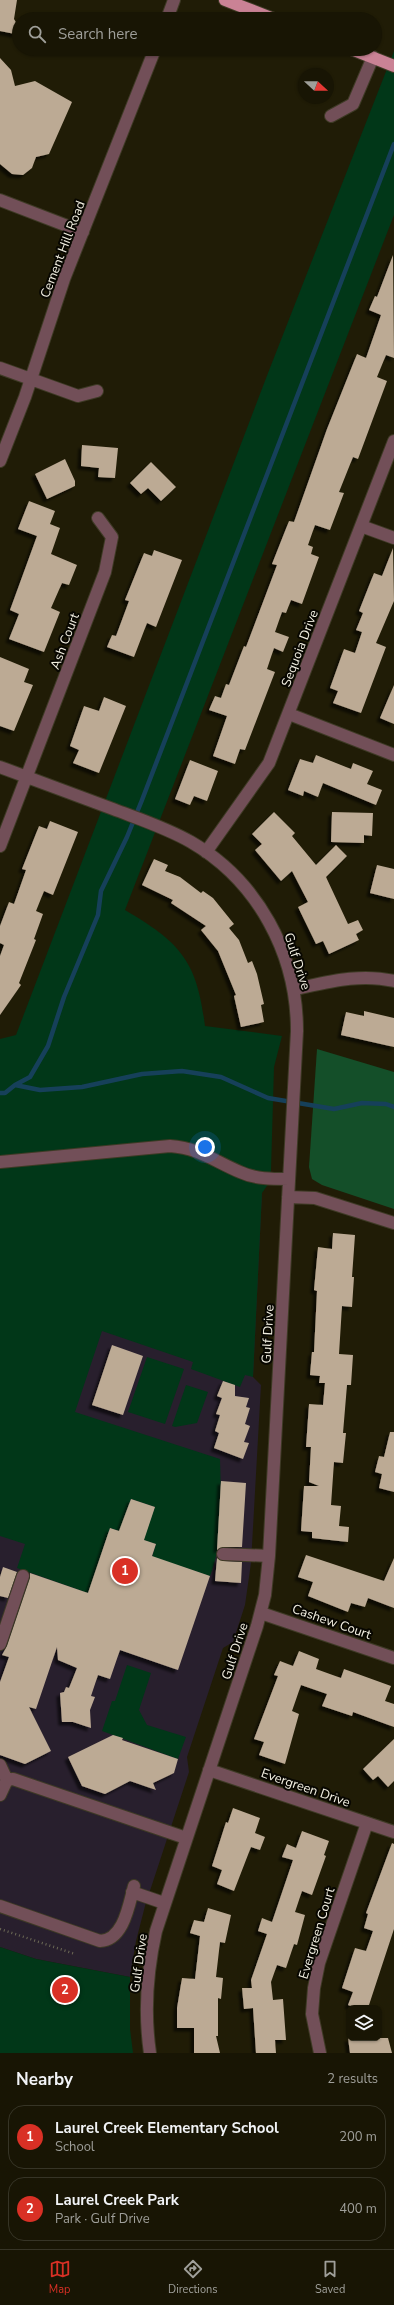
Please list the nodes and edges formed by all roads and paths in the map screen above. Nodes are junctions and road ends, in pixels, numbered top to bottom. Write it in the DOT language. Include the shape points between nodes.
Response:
graph roads {
  1 [pos="174,0"];
  2 [pos="225,0"];
  3 [pos="170,12"];
  4 [pos="256,12"];
  5 [pos="152,56"];
  6 [pos="373,57"];
  7 [pos="394,66"];
  8 [pos="331,116"];
  9 [pos="0,200"];
  10 [pos="83,232"];
  11 [pos="0,368"];
  12 [pos="31,380"];
  13 [pos="97,391"];
  14 [pos="394,441"];
  15 [pos="0,461"];
  16 [pos="98,518"];
  17 [pos="361,526"];
  18 [pos="394,538"];
  19 [pos="289,714"];
  20 [pos="394,755"];
  21 [pos="0,767"];
  22 [pos="26,777"];
  23 [pos="0,846"];
  24 [pos="206,852"];
  25 [pos="394,981"];
  26 [pos="295,989"];
  27 [pos="0,1162"];
  28 [pos="289,1180"];
  29 [pos="288,1197"];
  30 [pos="394,1223"];
  31 [pos="223,1554"];
  32 [pos="269,1556"];
  33 [pos="23,1576"];
  34 [pos="261,1613"];
  35 [pos="0,1644"];
  36 [pos="394,1658"];
  37 [pos="0,1765"];
  38 [pos="209,1770"];
  39 [pos="7,1780"];
  40 [pos="0,1795"];
  41 [pos="367,1823"];
  42 [pos="394,1832"];
  43 [pos="186,1838"];
  44 [pos="164,1903"];
  45 [pos="0,1906"];
  46 [pos="0,1929"];
  47 [pos="75,1954"];
  48 [pos="150,2053"];
  49 [pos="320,2053"];
  1 -- 3 [label="street"];
  2 -- 4 [label="main road"];
  5 -- 10 [label="street, Cement Hill Road"];
  6 -- 7 [label="main road"];
  6 -- 8 [label="street" via="353,104"];
  9 -- 10 [label="street"];
  10 -- 12 [label="street, Cement Hill Road" via="48,322"];
  11 -- 12 [label="street"];
  12 -- 13 [label="street" via="78,396"];
  12 -- 15 [label="street, Cement Hill Road"];
  14 -- 17 [label="street, Sequoia Drive"];
  16 -- 22 [label="street, Ash Court" via="112,537 105,572"];
  17 -- 18 [label="street"];
  17 -- 19 [label="street, Sequoia Drive"];
  19 -- 20 [label="street"];
  19 -- 24 [label="street, Sequoia Drive" via="269,763"];
  21 -- 22 [label="street, Gulf Drive"];
  22 -- 23 [label="street, Ash Court"];
  22 -- 24 [label="street, Gulf Drive" via="146,822 179,836"];
  24 -- 26 [label="street, Gulf Drive" via="235,877 264,912 279,940"];
  25 -- 26 [label="street" via="370,977"];
  26 -- 28 [label="street, Gulf Drive" via="298,1031"];
  27 -- 28 [label="street" via="170,1146 204,1153 240,1173 256,1178"];
  28 -- 29 [label="street, Gulf Drive"];
  29 -- 30 [label="street" via="314,1198"];
  29 -- 32 [label="street, Gulf Drive"];
  31 -- 32 [label="street"];
  32 -- 34 [label="street, Gulf Drive"];
  33 -- 35 [label="street"];
  34 -- 36 [label="street, Cashew Court"];
  34 -- 38 [label="street, Gulf Drive"];
  37 -- 39 [label="street"];
  38 -- 41 [label="street, Evergreen Drive"];
  38 -- 43 [label="street, Gulf Drive"];
  39 -- 40 [label="street"];
  39 -- 43 [label="street" via="13,1779"];
  41 -- 42 [label="street, Evergreen Drive"];
  41 -- 49 [label="street, Evergreen Court" via="319,1964 314,1988 312,2014"];
  43 -- 44 [label="street, Gulf Drive"];
  44 -- 45 [label="street" via="133,1889 120,1927 115,1936 107,1940 100,1940"];
  44 -- 48 [label="street, Gulf Drive" via="152,1947 148,1977 147,2025"];
  46 -- 47 [label="path"];
}
